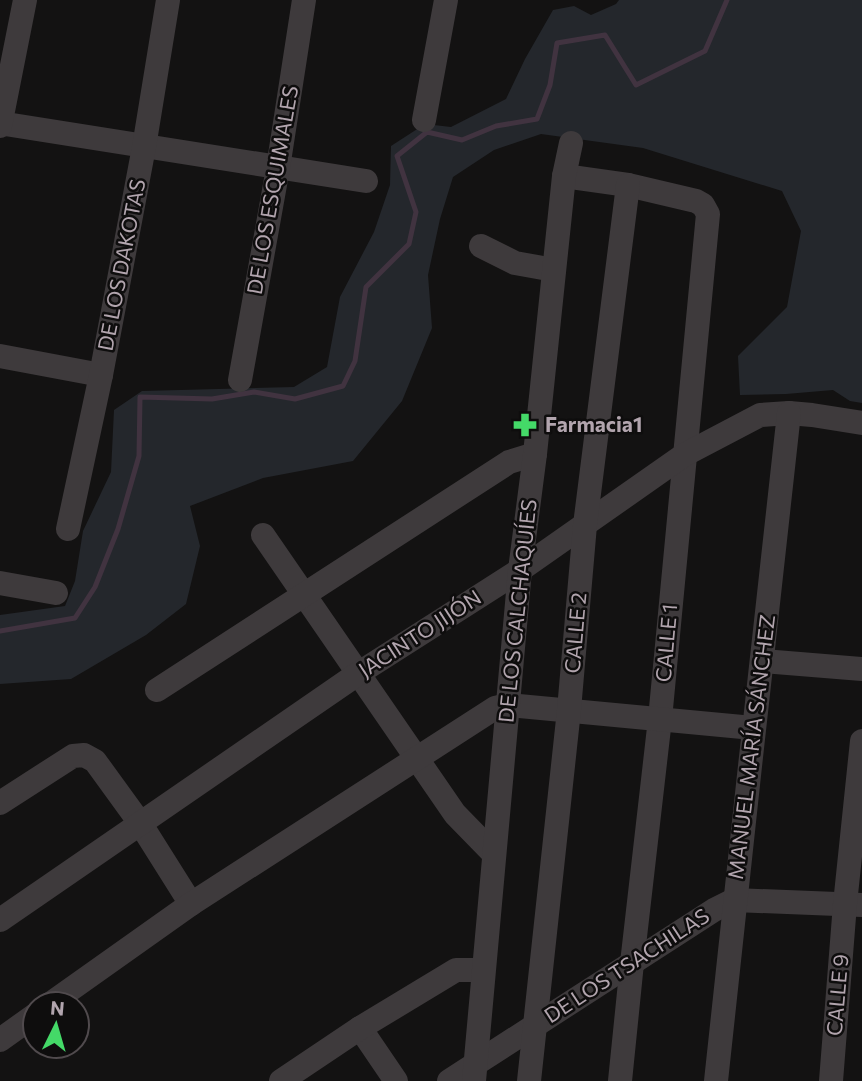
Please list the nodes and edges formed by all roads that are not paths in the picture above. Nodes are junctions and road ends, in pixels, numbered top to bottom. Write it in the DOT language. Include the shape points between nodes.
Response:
graph roads {
  1 [pos="25,0"];
  2 [pos="168,0"];
  3 [pos="304,0"];
  4 [pos="446,0"];
  5 [pos="424,120"];
  6 [pos="0,124"];
  7 [pos="571,143"];
  8 [pos="144,147"];
  9 [pos="278,168"];
  10 [pos="564,176"];
  11 [pos="366,181"];
  12 [pos="628,185"];
  13 [pos="481,246"];
  14 [pos="554,270"];
  15 [pos="0,355"];
  16 [pos="101,374"];
  17 [pos="240,380"];
  18 [pos="789,413"];
  19 [pos="862,423"];
  20 [pos="535,454"];
  21 [pos="684,455"];
  22 [pos="585,525"];
  23 [pos="68,528"];
  24 [pos="263,535"];
  25 [pos="520,570"];
  26 [pos="0,583"];
  27 [pos="56,593"];
  28 [pos="305,595"];
  29 [pos="763,661"];
  30 [pos="862,669"];
  31 [pos="359,673"];
  32 [pos="157,691"];
  33 [pos="508,705"];
  34 [pos="569,710"];
  35 [pos="660,719"];
  36 [pos="753,728"];
  37 [pos="862,741"];
  38 [pos="417,759"];
  39 [pos="0,803"];
  40 [pos="140,823"];
  41 [pos="494,854"];
  42 [pos="734,900"];
  43 [pos="191,904"];
  44 [pos="854,905"];
  45 [pos="0,920"];
  46 [pos="632,962"];
  47 [pos="483,970"];
  48 [pos="70,990"];
  49 [pos="21,1025"];
  50 [pos="534,1026"];
  51 [pos="360,1028"];
  52 [pos="0,1040"];
  53 [pos="475,1072"];
  54 [pos="281,1081"];
  55 [pos="396,1081"];
  56 [pos="449,1081"];
  57 [pos="529,1081"];
  58 [pos="620,1081"];
  59 [pos="716,1081"];
  60 [pos="831,1081"];
  1 -- 6 [label="street"];
  2 -- 8 [label="street, DE LOS DAKOTAS"];
  3 -- 9 [label="street, DE LOS ESQUIMALES"];
  4 -- 5 [label="street"];
  6 -- 8 [label="street"];
  7 -- 10 [label="street, DE LOS CALCHAQUÍES"];
  8 -- 9 [label="street"];
  8 -- 16 [label="street, DE LOS DAKOTAS"];
  9 -- 11 [label="street"];
  9 -- 17 [label="street, DE LOS ESQUIMALES"];
  10 -- 12 [label="street"];
  10 -- 14 [label="street, DE LOS CALCHAQUÍES"];
  12 -- 21 [label="street, CALLE 1" via="696,201 708,214"];
  12 -- 22 [label="street, CALLE 2"];
  13 -- 14 [label="street" via="514,263"];
  14 -- 20 [label="street, DE LOS CALCHAQUÍES"];
  15 -- 16 [label="street"];
  16 -- 23 [label="street, DE LOS DAKOTAS"];
  18 -- 19 [label="street, JACINTO JIJÓN"];
  18 -- 21 [label="street, JACINTO JIJÓN" via="760,415"];
  18 -- 29 [label="street, MANUEL MARÍA SÁNCHEZ"];
  20 -- 25 [label="street, DE LOS CALCHAQUÍES"];
  20 -- 28 [label="street" via="509,462"];
  21 -- 22 [label="street, JACINTO JIJÓN"];
  21 -- 35 [label="street, CALLE 1"];
  22 -- 25 [label="street, JACINTO JIJÓN"];
  22 -- 34 [label="street, CALLE 2"];
  24 -- 28 [label="street"];
  25 -- 31 [label="street, JACINTO JIJÓN"];
  25 -- 33 [label="street, DE LOS CALCHAQUÍES"];
  26 -- 27 [label="street"];
  28 -- 31 [label="street"];
  28 -- 32 [label="street"];
  29 -- 30 [label="street"];
  29 -- 36 [label="street, MANUEL MARÍA SÁNCHEZ"];
  31 -- 38 [label="street"];
  31 -- 40 [label="street, JACINTO JIJÓN"];
  33 -- 34 [label="street"];
  33 -- 38 [label="street" via="495,708"];
  33 -- 41 [label="street, DE LOS CALCHAQUÍES"];
  34 -- 35 [label="street"];
  34 -- 50 [label="street, CALLE 2"];
  35 -- 36 [label="street"];
  35 -- 46 [label="street, CALLE 1"];
  36 -- 42 [label="street, MANUEL MARÍA SÁNCHEZ"];
  37 -- 44 [label="street, CALLE 9"];
  38 -- 41 [label="street" via="455,814"];
  38 -- 43 [label="street"];
  39 -- 40 [label="street" via="73,756 84,755 95,761"];
  40 -- 43 [label="street"];
  40 -- 45 [label="street, JACINTO JIJÓN"];
  41 -- 47 [label="street, DE LOS CALCHAQUÍES"];
  42 -- 44 [label="street, DE LOS TSACHILAS"];
  42 -- 46 [label="street, DE LOS TSACHILAS"];
  42 -- 59 [label="street, MANUEL MARÍA SÁNCHEZ"];
  43 -- 48 [label="street"];
  44 -- 60 [label="street, CALLE 9"];
  46 -- 50 [label="street, DE LOS TSACHILAS"];
  46 -- 58 [label="street, CALLE 1"];
  47 -- 51 [label="street" via="456,970"];
  47 -- 53 [label="street, DE LOS CALCHAQUÍES"];
  49 -- 52 [label="street"];
  50 -- 53 [label="street, DE LOS TSACHILAS"];
  50 -- 57 [label="street, CALLE 2"];
  51 -- 54 [label="street"];
  51 -- 55 [label="street"];
  53 -- 56 [label="street, DE LOS TSACHILAS"];
}
